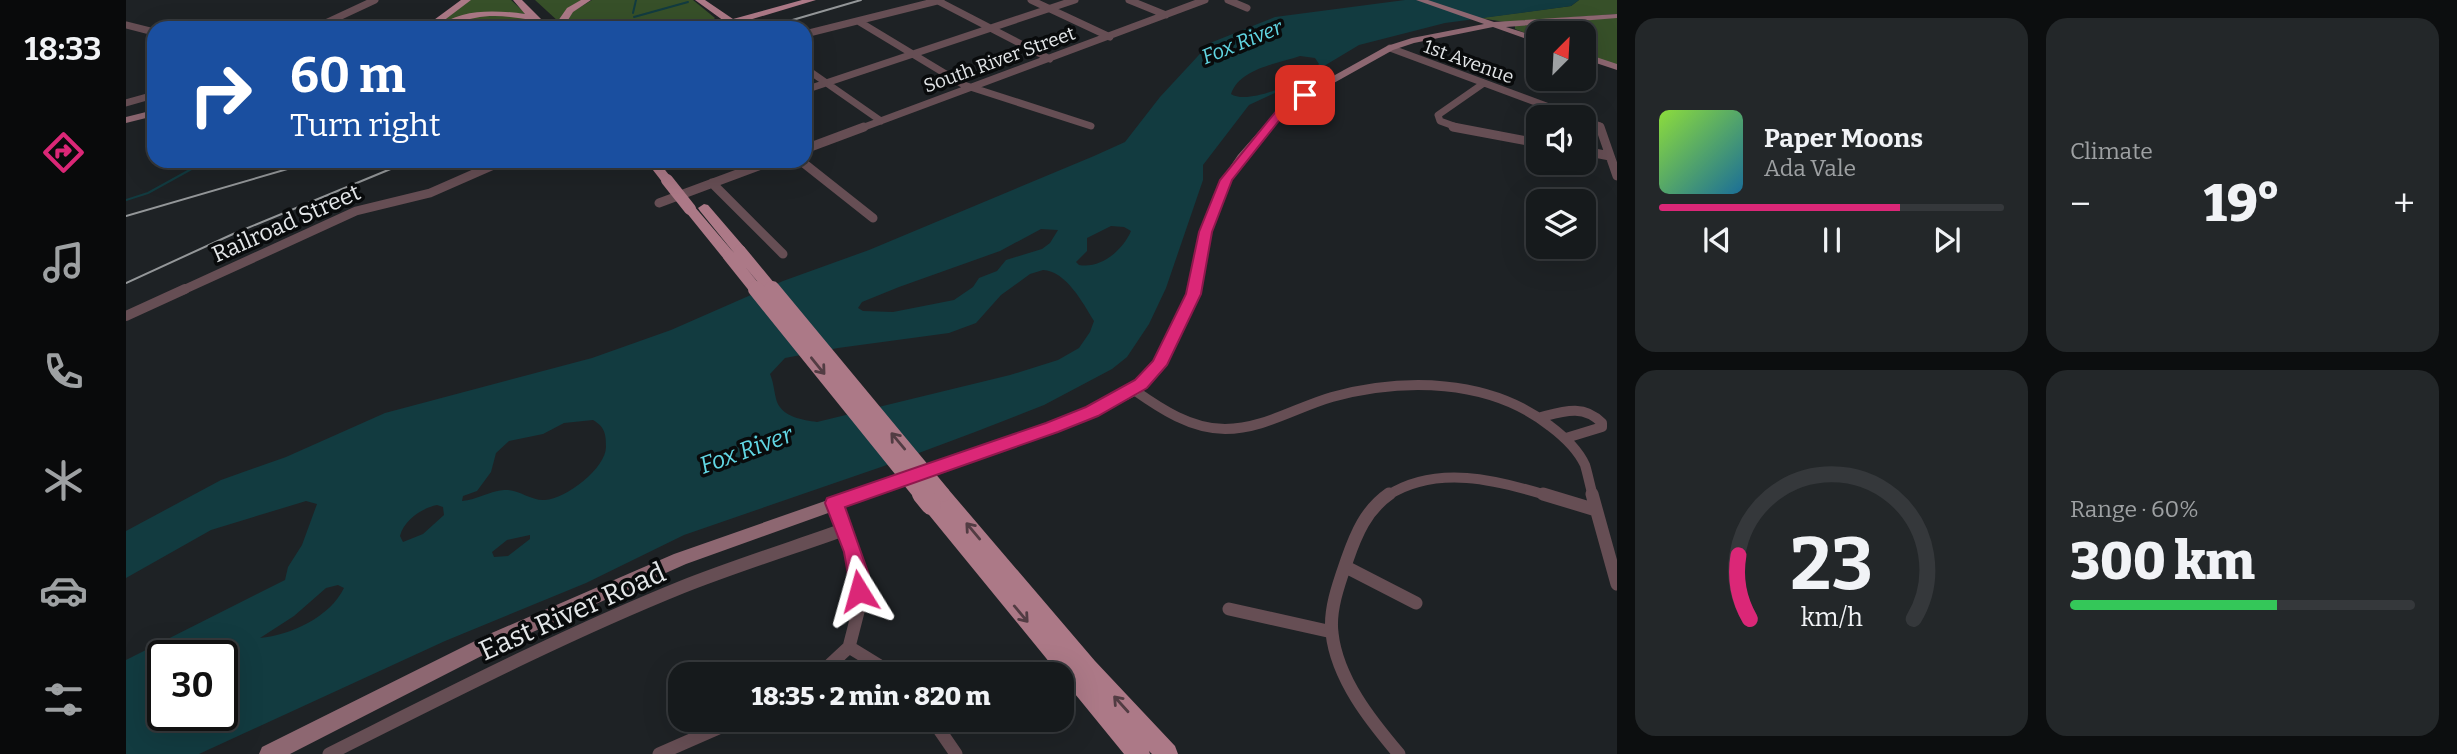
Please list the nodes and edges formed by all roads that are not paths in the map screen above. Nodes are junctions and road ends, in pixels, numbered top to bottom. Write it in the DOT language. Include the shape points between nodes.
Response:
graph roads {
  1 [pos="375,0"];
  2 [pos="467,0"];
  3 [pos="517,0"];
  4 [pos="528,0"];
  5 [pos="587,0"];
  6 [pos="699,0"];
  7 [pos="716,0"];
  8 [pos="812,0"];
  9 [pos="828,0"];
  10 [pos="939,0"];
  11 [pos="1031,0"];
  12 [pos="1075,0"];
  13 [pos="1129,0"];
  14 [pos="1205,0"];
  15 [pos="1228,0"];
  16 [pos="1420,0"];
  17 [pos="1247,8"];
  18 [pos="1050,9"];
  19 [pos="1166,15"];
  20 [pos="1617,16"];
  21 [pos="537,18"];
  22 [pos="330,21"];
  23 [pos="438,21"];
  24 [pos="456,21"];
  25 [pos="539,21"];
  26 [pos="549,21"];
  27 [pos="561,21"];
  28 [pos="734,21"];
  29 [pos="737,21"];
  30 [pos="752,21"];
  31 [pos="755,21"];
  32 [pos="858,21"];
  33 [pos="1518,23"];
  34 [pos="126,25"];
  35 [pos="1493,25"];
  36 [pos="990,29"];
  37 [pos="147,30"];
  38 [pos="812,32"];
  39 [pos="1520,34"];
  40 [pos="1526,36"];
  41 [pos="1110,37"];
  42 [pos="1390,48"];
  43 [pos="913,54"];
  44 [pos="1050,59"];
  45 [pos="1596,60"];
  46 [pos="1617,67"];
  47 [pos="812,73"];
  48 [pos="827,83"];
  49 [pos="1484,83"];
  50 [pos="812,88"];
  51 [pos="972,88"];
  52 [pos="147,97"];
  53 [pos="126,103"];
  54 [pos="1544,105"];
  55 [pos="147,113"];
  56 [pos="126,118"];
  57 [pos="881,121"];
  58 [pos="1596,124"];
  59 [pos="1091,127"];
  60 [pos="1526,141"];
  61 [pos="812,146"];
  62 [pos="1596,153"];
  63 [pos="1610,156"];
  64 [pos="487,168"];
  65 [pos="660,168"];
  66 [pos="668,168"];
  67 [pos="753,168"];
  68 [pos="810,168"];
  69 [pos="1617,176"];
  70 [pos="672,178"];
  71 [pos="712,183"];
  72 [pos="659,204"];
  73 [pos="873,218"];
  74 [pos="783,254"];
  75 [pos="126,316"];
  76 [pos="1134,390"];
  77 [pos="1541,418"];
  78 [pos="1566,438"];
  79 [pos="936,499"];
  80 [pos="834,503"];
  81 [pos="1596,510"];
  82 [pos="843,530"];
  83 [pos="1346,567"];
  84 [pos="1617,584"];
  85 [pos="1416,603"];
  86 [pos="1229,609"];
  87 [pos="1332,632"];
  88 [pos="849,647"];
  89 [pos="833,662"];
  90 [pos="873,662"];
  91 [pos="709,732"];
  92 [pos="941,732"];
  93 [pos="269,754"];
  94 [pos="328,754"];
  95 [pos="659,754"];
  96 [pos="956,754"];
  97 [pos="1139,754"];
  98 [pos="1167,754"];
  99 [pos="1399,754"];
  1 -- 22 [label="street"];
  2 -- 23 [label="main road"];
  3 -- 21 [label="main road"];
  4 -- 26 [label="main road"];
  5 -- 27 [label="main road"];
  6 -- 28 [label="main road"];
  7 -- 29 [label="main road"];
  8 -- 30 [label="main road"];
  9 -- 31 [label="main road"];
  10 -- 32 [label="street"];
  10 -- 36 [label="street"];
  11 -- 18 [label="street"];
  12 -- 18 [label="street"];
  13 -- 19 [label="street"];
  14 -- 19 [label="street, South River Street"];
  15 -- 17 [label="street"];
  16 -- 35 [label="street"];
  18 -- 36 [label="street"];
  18 -- 41 [label="street"];
  19 -- 41 [label="street, South River Street"];
  20 -- 33 [label="street"];
  21 -- 24 [label="main road" via="488,13"];
  21 -- 25 [label="main road"];
  32 -- 38 [label="street"];
  32 -- 43 [label="street"];
  33 -- 35 [label="street"];
  33 -- 39 [label="street" via="1512,27"];
  34 -- 37 [label="street"];
  35 -- 39 [label="street"];
  35 -- 42 [label="street"];
  36 -- 43 [label="street"];
  36 -- 44 [label="street"];
  39 -- 40 [label="street"];
  41 -- 44 [label="street, South River Street"];
  42 -- 49 [label="street, 1st Avenue"];
  42 -- 76 [label="street" via="1286,106 1242,157 1226,180 1205,232 1194,294 1159,365"];
  43 -- 48 [label="street"];
  43 -- 51 [label="street"];
  44 -- 51 [label="street, South River Street"];
  45 -- 46 [label="street"];
  47 -- 48 [label="street"];
  48 -- 50 [label="street"];
  48 -- 57 [label="street"];
  49 -- 54 [label="street, 1st Avenue"];
  49 -- 60 [label="street" via="1438,115 1440,121"];
  51 -- 57 [label="street, South River Street"];
  51 -- 59 [label="street"];
  52 -- 53 [label="street"];
  55 -- 56 [label="street"];
  57 -- 61 [label="street, South River Street"];
  58 -- 63 [label="street"];
  62 -- 63 [label="street"];
  63 -- 69 [label="street"];
  64 -- 75 [label="street, Railroad Street" via="430,193 356,211"];
  65 -- 70 [label="main road"];
  66 -- 70 [label="main road"];
  67 -- 71 [label="street"];
  68 -- 73 [label="street"];
  70 -- 79 [label="main road, bridge"];
  71 -- 72 [label="street"];
  71 -- 74 [label="street"];
  76 -- 77 [label="street" via="1173,415 1213,428 1238,428 1348,394 1434,385 1486,392"];
  76 -- 80 [label="street" via="1052,427"];
  77 -- 78 [label="street"];
  77 -- 78 [label="street" via="1576,409 1593,414 1602,423 1602,427"];
  78 -- 81 [label="street" via="1584,463"];
  79 -- 97 [label="main road, one-way"];
  98 -- 79 [label="main road, one-way"];
  80 -- 82 [label="street"];
  80 -- 93 [label="street" via="680,559 494,641"];
  81 -- 83 [label="street" via="1468,478 1419,481 1387,496 1368,513"];
  81 -- 84 [label="street"];
  82 -- 88 [label="street" via="859,575 859,608"];
  82 -- 94 [label="street, East River Road" via="732,568 627,612"];
  83 -- 85 [label="street"];
  83 -- 87 [label="street" via="1335,600"];
  86 -- 87 [label="street"];
  87 -- 99 [label="street" via="1346,677"];
  88 -- 89 [label="street"];
  88 -- 90 [label="street"];
  91 -- 95 [label="street"];
  92 -- 96 [label="street"];
}
